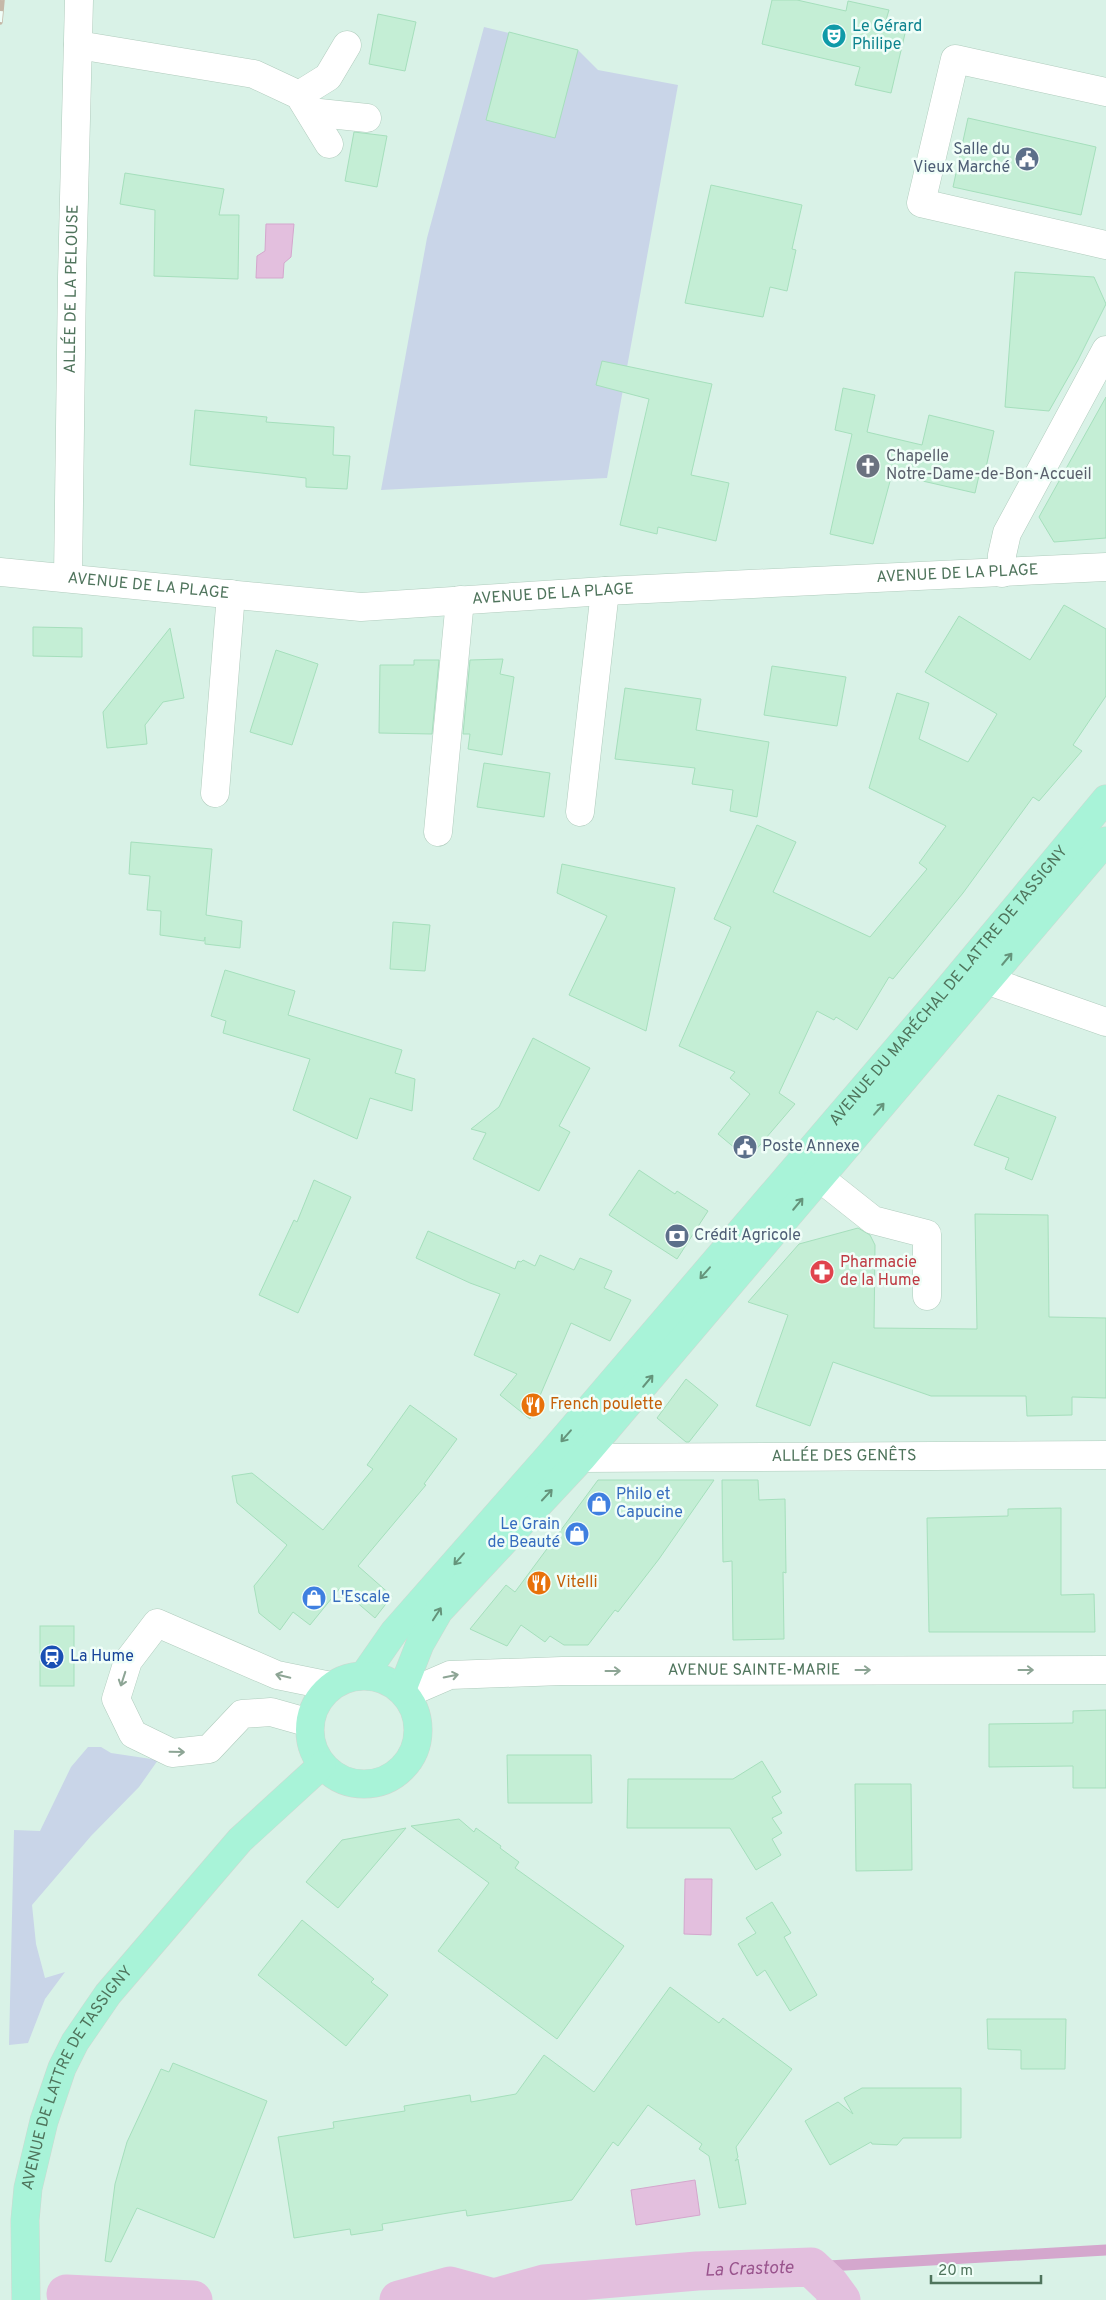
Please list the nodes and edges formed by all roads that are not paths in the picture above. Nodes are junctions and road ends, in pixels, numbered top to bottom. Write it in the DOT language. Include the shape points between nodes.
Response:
graph roads {
  1 [pos="79,0"];
  2 [pos="78,45"];
  3 [pos="347,45"];
  4 [pos="1106,92"];
  5 [pos="305,103"];
  6 [pos="367,118"];
  7 [pos="329,144"];
  8 [pos="1106,245"];
  9 [pos="1106,350"];
  10 [pos="1106,567"];
  11 [pos="0,572"];
  12 [pos="1002,573"];
  13 [pos="68,578"];
  14 [pos="605,591"];
  15 [pos="231,594"];
  16 [pos="460,600"];
  17 [pos="216,793"];
  18 [pos="1106,800"];
  19 [pos="580,812"];
  20 [pos="438,832"];
  21 [pos="1106,841"];
  22 [pos="989,981"];
  23 [pos="1106,1022"];
  24 [pos="820,1178"];
  25 [pos="927,1296"];
  26 [pos="1106,1455"];
  27 [pos="582,1458"];
  28 [pos="1106,1670"];
  29 [pos="364,1675"];
  30 [pos="331,1686"];
  31 [pos="404,1692"];
  32 [pos="310,1723"];
  33 [pos="322,1765"];
  34 [pos="26,2300"];
  1 -- 2 [label="street, ALLÉE DE LA PELOUSE"];
  2 -- 5 [label="street" via="254,74"];
  2 -- 13 [label="street, ALLÉE DE LA PELOUSE"];
  3 -- 5 [label="street" via="328,77"];
  4 -- 8 [label="street" via="955,59 921,203"];
  5 -- 6 [label="street"];
  5 -- 7 [label="street"];
  9 -- 12 [label="street" via="1007,533"];
  10 -- 12 [label="street, AVENUE DE LA PLAGE"];
  11 -- 13 [label="street, AVENUE DE LA PLAGE"];
  12 -- 14 [label="street, AVENUE DE LA PLAGE"];
  13 -- 15 [label="street, AVENUE DE LA PLAGE"];
  14 -- 16 [label="street, AVENUE DE LA PLAGE"];
  14 -- 19 [label="street"];
  15 -- 16 [label="street, AVENUE DE LA PLAGE" via="361,607"];
  15 -- 17 [label="street"];
  16 -- 20 [label="street"];
  18 -- 29 [label="main road, AVENUE DU MARÉCHAL DE LATTRE DE TASSIGNY, one-way" via="548,1457 394,1632"];
  22 -- 21 [label="main road, AVENUE DU MARÉCHAL DE LATTRE DE TASSIGNY, one-way"];
  22 -- 23 [label="street"];
  24 -- 22 [label="main road, AVENUE DU MARÉCHAL DE LATTRE DE TASSIGNY, one-way"];
  24 -- 25 [label="street" via="873,1220 927,1234"];
  27 -- 24 [label="main road, AVENUE DU MARÉCHAL DE LATTRE DE TASSIGNY, one-way"];
  26 -- 27 [label="street, ALLÉE DES GENÊTS"];
  31 -- 27 [label="main road, AVENUE DU MARÉCHAL DE LATTRE DE TASSIGNY, one-way" via="420,1644 439,1611"];
  31 -- 28 [label="street, AVENUE SAINTE-MARIE, one-way" via="450,1674"];
  29 -- 30 [label="main road" via="341,1680"];
  29 -- 31 [label="main road" via="391,1682"];
  30 -- 32 [label="main road" via="321,1697"];
  30 -- 32 [label="street, one-way" via="277,1675 157,1623 128,1661 116,1699 133,1734 172,1753 209,1749 242,1714 272,1712"];
  31 -- 33 [label="main road" via="415,1710 419,1728 416,1747 408,1763 394,1776 363,1785 341,1779"];
  32 -- 33 [label="main road" via="313,1746"];
  33 -- 34 [label="main road, AVENUE DE LATTRE DE TASSIGNY" via="240,1840 108,1994 75,2042 62,2068 44,2121 28,2188"];
}
